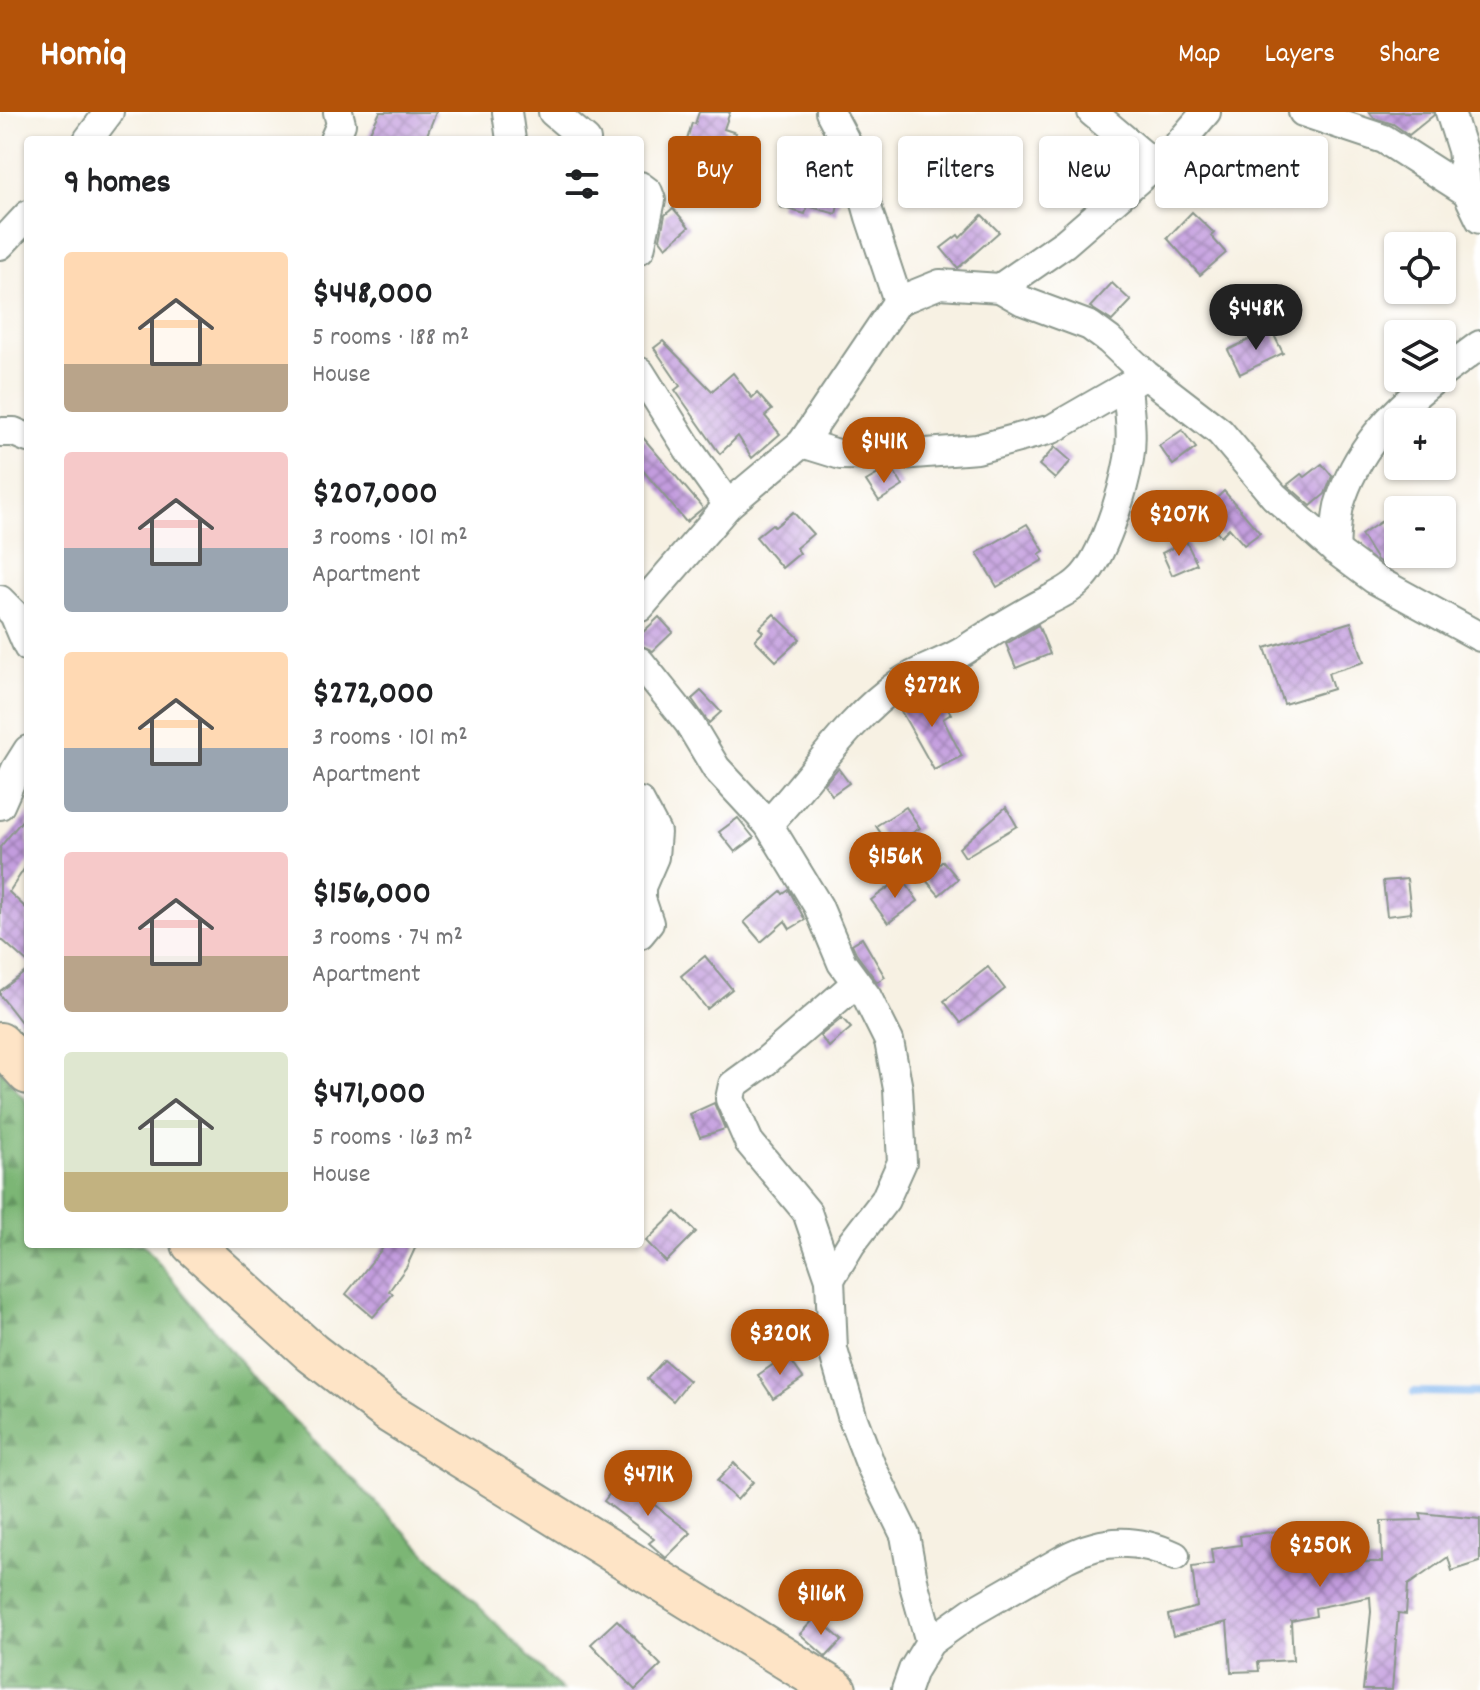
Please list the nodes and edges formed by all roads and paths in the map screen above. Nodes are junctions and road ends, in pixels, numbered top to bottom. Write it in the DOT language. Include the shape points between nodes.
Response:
graph roads {
  1 [pos="109,112"];
  2 [pos="338,112"];
  3 [pos="507,112"];
  4 [pos="553,112"];
  5 [pos="830,112"];
  6 [pos="1092,112"];
  7 [pos="1206,112"];
  8 [pos="1303,112"];
  9 [pos="1450,112"];
  10 [pos="91,136"];
  11 [pos="336,136"];
  12 [pos="510,136"];
  13 [pos="581,136"];
  14 [pos="1186,136"];
  15 [pos="1155,165"];
  16 [pos="644,189"];
  17 [pos="1467,192"];
  18 [pos="24,218"];
  19 [pos="1480,219"];
  20 [pos="644,231"];
  21 [pos="0,245"];
  22 [pos="1000,288"];
  23 [pos="898,301"];
  24 [pos="1480,345"];
  25 [pos="1456,363"];
  26 [pos="644,378"];
  27 [pos="1137,381"];
  28 [pos="1418,392"];
  29 [pos="0,432"];
  30 [pos="24,436"];
  31 [pos="802,443"];
  32 [pos="728,505"];
  33 [pos="1335,550"];
  34 [pos="0,600"];
  35 [pos="644,602"];
  36 [pos="1480,637"];
  37 [pos="24,638"];
  38 [pos="644,667"];
  39 [pos="24,756"];
  40 [pos="0,805"];
  41 [pos="644,810"];
  42 [pos="768,824"];
  43 [pos="644,880"];
  44 [pos="644,908"];
  45 [pos="644,929"];
  46 [pos="856,983"];
  47 [pos="196,1248"];
  48 [pos="830,1279"];
  49 [pos="1175,1556"];
  50 [pos="930,1642"];
  51 [pos="836,1690"];
  52 [pos="906,1690"];
  1 -- 10 [label="street"];
  2 -- 11 [label="street" via="341,124"];
  3 -- 12 [label="street"];
  4 -- 13 [label="street"];
  5 -- 23 [label="street" via="852,154"];
  6 -- 15 [label="street"];
  7 -- 14 [label="street"];
  8 -- 17 [label="street" via="1384,139"];
  9 -- 17 [label="street"];
  15 -- 22 [label="street" via="1065,243"];
  16 -- 20 [label="street" via="651,200"];
  17 -- 19 [label="street"];
  18 -- 21 [label="street"];
  22 -- 23 [label="street" via="940,284"];
  22 -- 27 [label="street" via="1090,326 1128,356"];
  23 -- 31 [label="street"];
  24 -- 25 [label="street"];
  26 -- 32 [label="street"];
  27 -- 31 [label="street" via="1052,429 977,449 841,455"];
  27 -- 33 [label="street" via="1220,432 1274,496"];
  27 -- 42 [label="street" via="1129,458 1092,569 1077,584 902,681 875,702"];
  28 -- 33 [label="street" via="1363,450 1339,507"];
  29 -- 30 [label="street"];
  31 -- 32 [label="street"];
  32 -- 35 [label="street"];
  33 -- 36 [label="street" via="1374,579"];
  34 -- 37 [label="street" via="14,614"];
  38 -- 42 [label="street" via="682,712 716,768"];
  39 -- 40 [label="street"];
  41 -- 43 [label="street" via="656,832 654,857"];
  42 -- 46 [label="street" via="818,906"];
  44 -- 45 [label="street" via="649,923"];
  46 -- 48 [label="street" via="889,1041 902,1162 885,1200"];
  46 -- 48 [label="street" via="730,1090 749,1142 807,1212"];
  47 -- 51 [label="street" via="312,1353 390,1413"];
  48 -- 50 [label="street" via="833,1350 866,1455 905,1535"];
  49 -- 50 [label="street" via="1129,1541 1081,1550 1017,1584"];
  50 -- 52 [label="street"];
}
